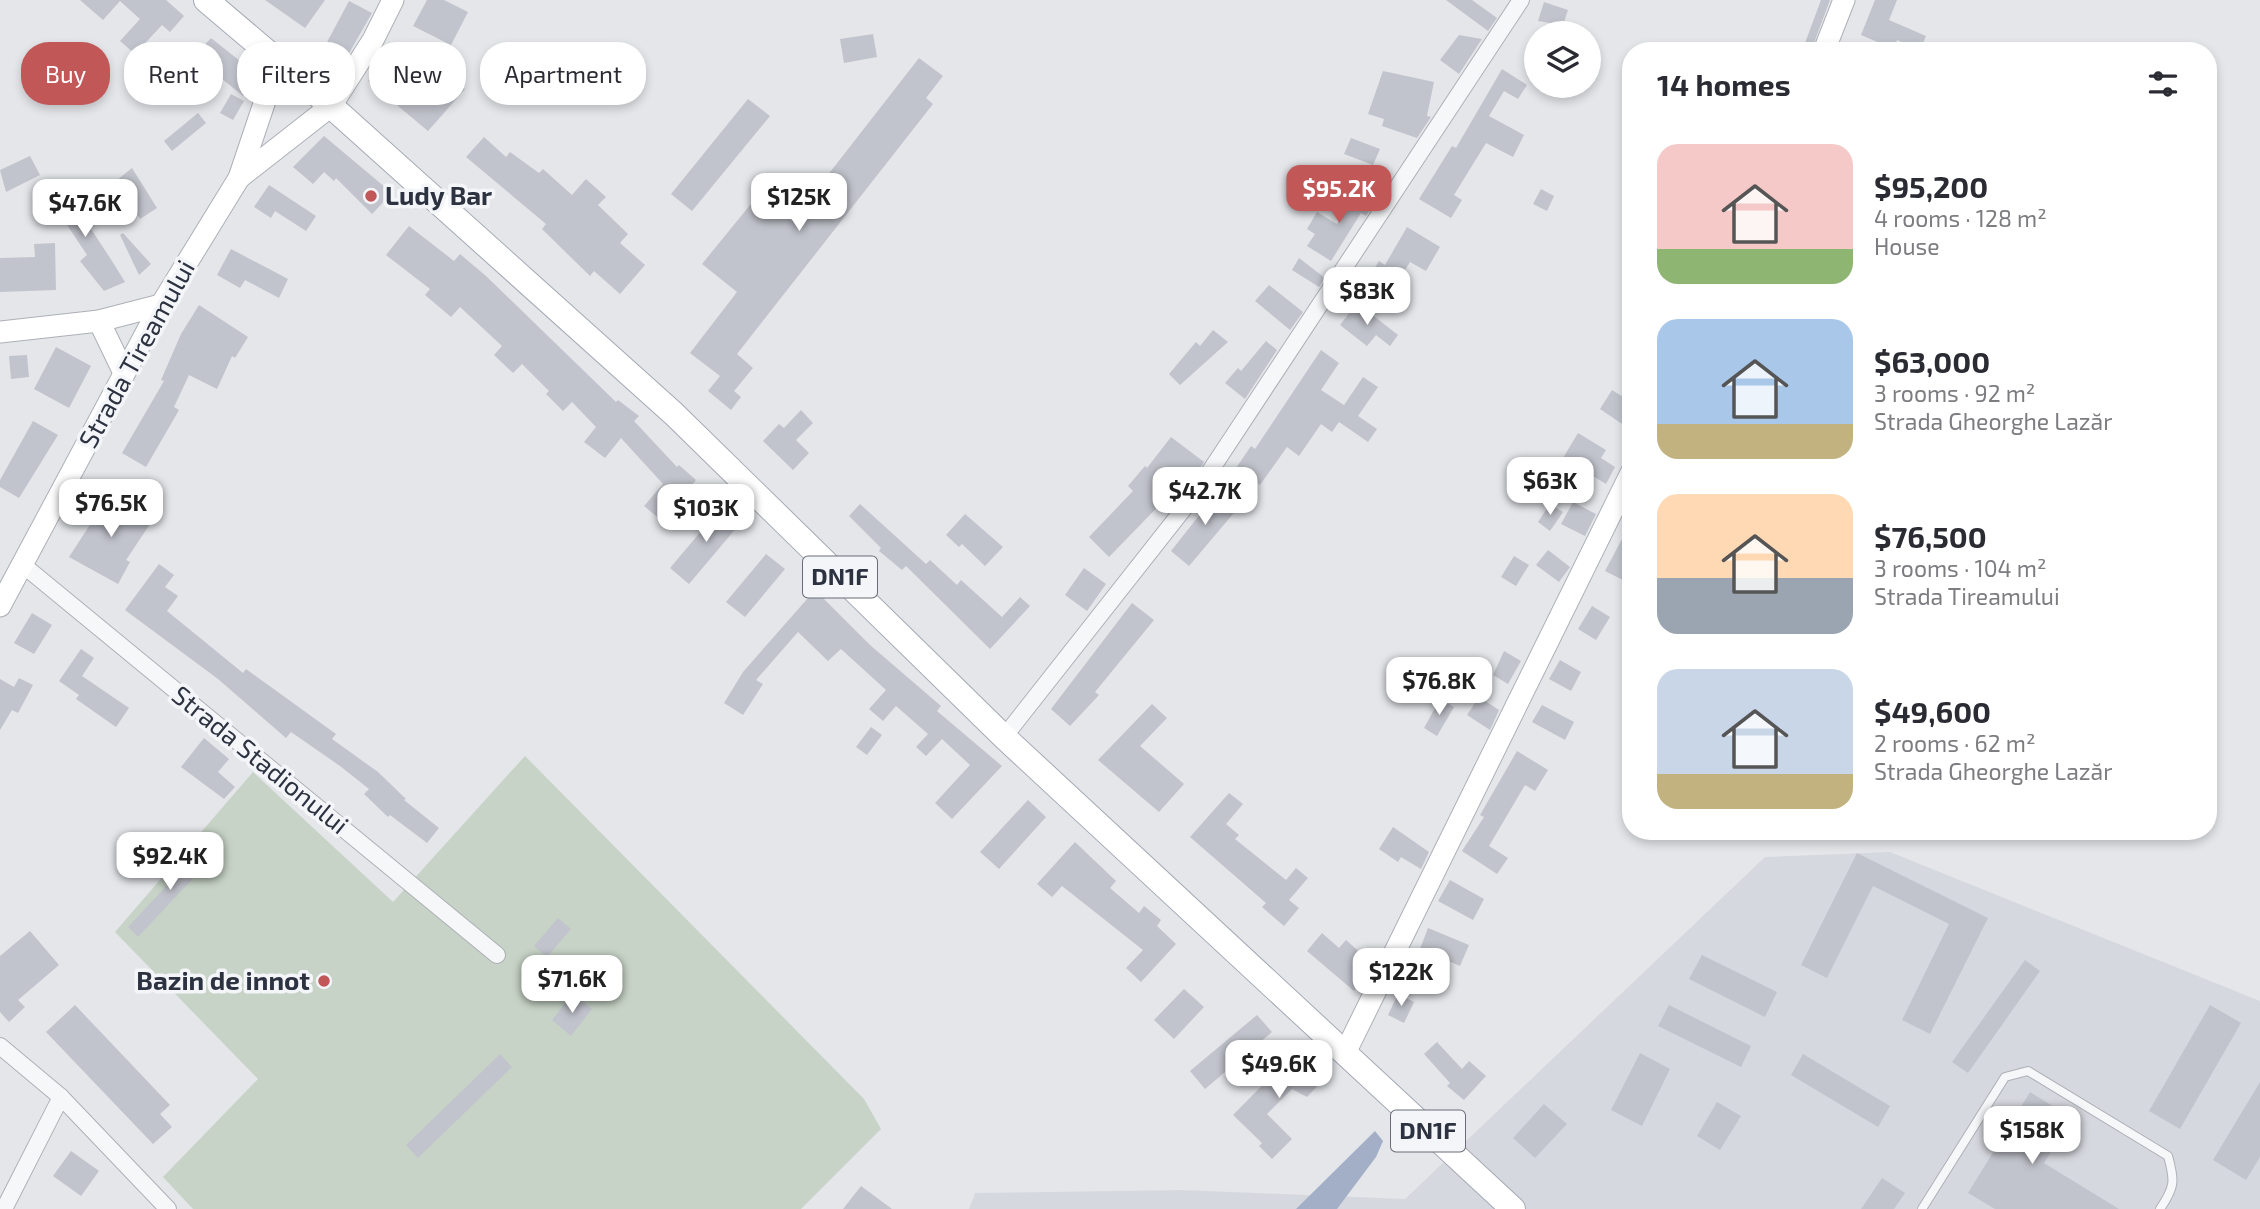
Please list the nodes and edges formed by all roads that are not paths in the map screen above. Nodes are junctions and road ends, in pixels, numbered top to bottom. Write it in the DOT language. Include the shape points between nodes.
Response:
graph roads {
  1 [pos="206,0"];
  2 [pos="393,0"];
  3 [pos="1521,0"];
  4 [pos="1843,0"];
  5 [pos="255,42"];
  6 [pos="1827,42"];
  7 [pos="264,105"];
  8 [pos="331,106"];
  9 [pos="239,178"];
  10 [pos="161,305"];
  11 [pos="99,321"];
  12 [pos="0,332"];
  13 [pos="124,373"];
  14 [pos="1622,491"];
  15 [pos="23,565"];
  16 [pos="0,606"];
  17 [pos="1004,737"];
  18 [pos="496,955"];
  19 [pos="0,1046"];
  20 [pos="1346,1051"];
  21 [pos="61,1097"];
  22 [pos="4,1209"];
  23 [pos="169,1209"];
  24 [pos="1513,1209"];
  25 [pos="1922,1209"];
  26 [pos="2160,1209"];
  1 -- 5 [label="main road, DN1F"];
  2 -- 8 [label="main road, Strada Tireamului"];
  3 -- 17 [label="street" via="1193,497"];
  4 -- 6 [label="main road"];
  7 -- 9 [label="main road, Strada Tireamului"];
  8 -- 9 [label="main road, Strada Tireamului"];
  8 -- 17 [label="main road, DN1F" via="674,414"];
  9 -- 10 [label="main road, Strada Tireamului"];
  10 -- 11 [label="main road"];
  10 -- 13 [label="main road, Strada Tireamului"];
  11 -- 12 [label="main road"];
  11 -- 13 [label="main road"];
  13 -- 15 [label="main road, Strada Tireamului"];
  14 -- 20 [label="main road"];
  15 -- 16 [label="main road, Strada Tireamului"];
  15 -- 18 [label="street, Strada Stadionului"];
  17 -- 20 [label="main road, DN1F"];
  19 -- 21 [label="street"];
  20 -- 24 [label="main road, DN1F"];
  21 -- 22 [label="street"];
  21 -- 23 [label="street"];
  25 -- 26 [label="lane" via="2005,1077 2028,1071 2168,1156 2174,1178"];
}
